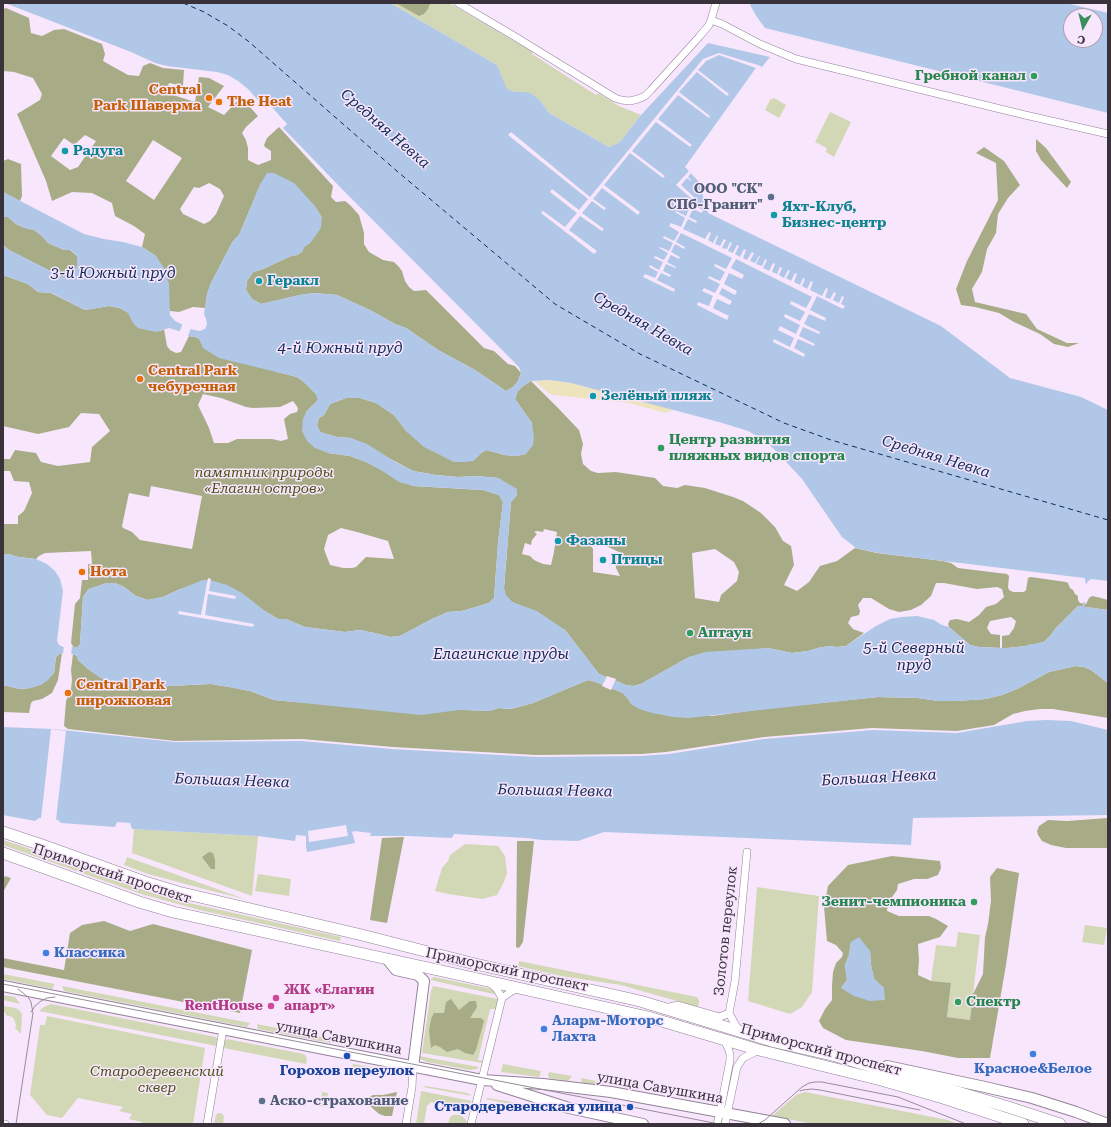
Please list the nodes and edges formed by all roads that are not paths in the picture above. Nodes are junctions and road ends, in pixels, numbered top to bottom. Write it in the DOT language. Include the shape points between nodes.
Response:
graph roads {
  1 [pos="458,3"];
  2 [pos="716,3"];
  3 [pos="711,20"];
  4 [pos="1108,134"];
  5 [pos="3,832"];
  6 [pos="747,852"];
  7 [pos="3,853"];
  8 [pos="386,959"];
  9 [pos="487,981"];
  10 [pos="3,986"];
  11 [pos="520,988"];
  12 [pos="502,998"];
  13 [pos="664,1008"];
  14 [pos="729,1013"];
  15 [pos="223,1029"];
  16 [pos="741,1032"];
  17 [pos="724,1040"];
  18 [pos="759,1050"];
  19 [pos="832,1055"];
  20 [pos="413,1067"];
  21 [pos="482,1080"];
  22 [pos="1006,1112"];
  23 [pos="724,1113"];
  24 [pos="207,1124"];
  25 [pos="406,1124"];
  26 [pos="471,1124"];
  27 [pos="643,1124"];
  28 [pos="717,1124"];
  29 [pos="726,1124"];
  30 [pos="785,1124"];
  31 [pos="1023,1124"];
  32 [pos="1060,1124"];
  33 [pos="1108,1124"];
  1 -- 3 [label="street" via="615,98 626,101 645,96 702,34"];
  2 -- 3 [label="street"];
  3 -- 4 [label="street" via="778,52 810,62"];
  5 -- 13 [label="main road, Приморский проспект" via="178,892"];
  6 -- 14 [label="street, Золотов переулок"];
  7 -- 8 [label="main road, Приморский проспект" via="173,912"];
  8 -- 9 [label="main road, Приморский проспект"];
  8 -- 20 [label="main road" via="396,970 418,975 424,981"];
  9 -- 11 [label="main road, Приморский проспект"];
  9 -- 12 [label="street" via="496,988"];
  10 -- 15 [label="main road, улица Савушкина"];
  11 -- 12 [label="street"];
  11 -- 17 [label="main road, Приморский проспект" via="648,1017"];
  12 -- 21 [label="street"];
  13 -- 14 [label="street, Золотов переулок" via="678,1004 720,1017"];
  13 -- 16 [label="main road, Приморский проспект"];
  14 -- 16 [label="street, Золотов переулок"];
  15 -- 20 [label="main road, улица Савушкина"];
  15 -- 24 [label="street"];
  16 -- 19 [label="main road, Приморский проспект"];
  17 -- 18 [label="main road, Приморский проспект"];
  17 -- 23 [label="street" via="730,1054"];
  18 -- 22 [label="main road, Приморский проспект"];
  18 -- 23 [label="street" via="743,1058 737,1066"];
  19 -- 22 [label="main road, Приморский проспект"];
  19 -- 33 [label="main road, Приморский проспект" via="1032,1098"];
  20 -- 21 [label="main road, улица Савушкина"];
  20 -- 25 [label="street"];
  21 -- 23 [label="main road, улица Савушкина" via="611,1092"];
  21 -- 26 [label="street"];
  21 -- 27 [label="main road, улица Савушкина" via="569,1108"];
  22 -- 31 [label="main road"];
  22 -- 32 [label="main road"];
  23 -- 28 [label="street"];
  23 -- 29 [label="street"];
  23 -- 30 [label="main road, улица Савушкина"];
}
